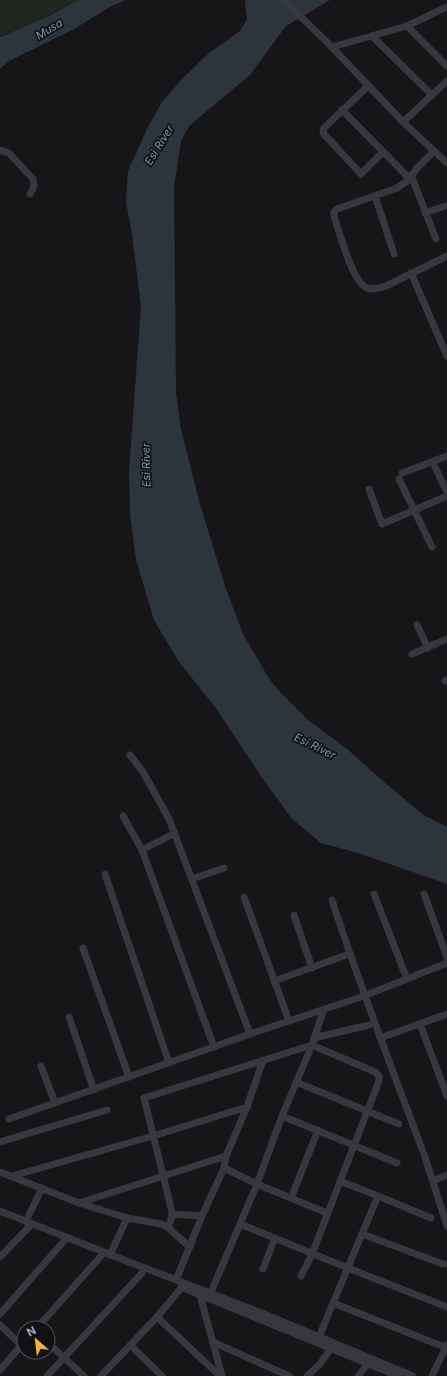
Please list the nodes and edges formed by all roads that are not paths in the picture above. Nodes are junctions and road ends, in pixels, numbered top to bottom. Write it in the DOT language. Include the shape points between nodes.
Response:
graph roads {
  1 [pos="284,0"];
  2 [pos="447,7"];
  3 [pos="407,26"];
  4 [pos="372,36"];
  5 [pos="330,45"];
  6 [pos="447,66"];
  7 [pos="447,81"];
  8 [pos="368,86"];
  9 [pos="432,95"];
  10 [pos="342,110"];
  11 [pos="403,122"];
  12 [pos="0,150"];
  13 [pos="434,151"];
  14 [pos="383,152"];
  15 [pos="447,163"];
  16 [pos="410,177"];
  17 [pos="30,194"];
  18 [pos="374,196"];
  19 [pos="445,206"];
  20 [pos="425,213"];
  21 [pos="436,239"];
  22 [pos="394,254"];
  23 [pos="447,257"];
  24 [pos="411,273"];
  25 [pos="447,356"];
  26 [pos="447,456"];
  27 [pos="435,467"];
  28 [pos="369,489"];
  29 [pos="447,492"];
  30 [pos="447,496"];
  31 [pos="414,511"];
  32 [pos="432,547"];
  33 [pos="417,625"];
  34 [pos="447,639"];
  35 [pos="428,648"];
  36 [pos="412,654"];
  37 [pos="130,754"];
  38 [pos="123,816"];
  39 [pos="175,833"];
  40 [pos="142,850"];
  41 [pos="224,868"];
  42 [pos="105,874"];
  43 [pos="192,879"];
  44 [pos="374,894"];
  45 [pos="424,894"];
  46 [pos="244,897"];
  47 [pos="332,900"];
  48 [pos="294,915"];
  49 [pos="83,948"];
  50 [pos="349,954"];
  51 [pos="447,957"];
  52 [pos="447,963"];
  53 [pos="312,968"];
  54 [pos="408,979"];
  55 [pos="274,981"];
  56 [pos="364,996"];
  57 [pos="324,1009"];
  58 [pos="447,1014"];
  59 [pos="69,1017"];
  60 [pos="289,1021"];
  61 [pos="420,1024"];
  62 [pos="370,1025"];
  63 [pos="250,1034"];
  64 [pos="380,1038"];
  65 [pos="313,1042"];
  66 [pos="214,1047"];
  67 [pos="263,1060"];
  68 [pos="169,1063"];
  69 [pos="41,1066"];
  70 [pos="129,1077"];
  71 [pos="296,1082"];
  72 [pos="94,1090"];
  73 [pos="447,1096"];
  74 [pos="55,1103"];
  75 [pos="247,1107"];
  76 [pos="107,1110"];
  77 [pos="367,1111"];
  78 [pos="282,1116"];
  79 [pos="9,1119"];
  80 [pos="399,1124"];
  81 [pos="318,1130"];
  82 [pos="153,1136"];
  83 [pos="0,1142"];
  84 [pos="353,1146"];
  85 [pos="226,1156"];
  86 [pos="397,1163"];
  87 [pos="224,1168"];
  88 [pos="0,1172"];
  89 [pos="164,1175"];
  90 [pos="447,1175"];
  91 [pos="12,1176"];
  92 [pos="340,1181"];
  93 [pos="433,1181"];
  94 [pos="257,1184"];
  95 [pos="42,1188"];
  96 [pos="378,1196"];
  97 [pos="291,1198"];
  98 [pos="79,1203"];
  99 [pos="0,1211"];
  100 [pos="328,1213"];
  101 [pos="172,1214"];
  102 [pos="0,1215"];
  103 [pos="202,1216"];
  104 [pos="127,1218"];
  105 [pos="431,1218"];
  106 [pos="28,1224"];
  107 [pos="240,1224"];
  108 [pos="447,1226"];
  109 [pos="168,1227"];
  110 [pos="362,1234"];
  111 [pos="275,1238"];
  112 [pos="64,1241"];
  113 [pos="190,1247"];
  114 [pos="312,1254"];
  115 [pos="110,1255"];
  116 [pos="101,1256"];
  117 [pos="0,1257"];
  118 [pos="447,1264"];
  119 [pos="348,1268"];
  120 [pos="263,1269"];
  121 [pos="142,1272"];
  122 [pos="301,1276"];
  123 [pos="176,1280"];
  124 [pos="182,1287"];
  125 [pos="201,1293"];
  126 [pos="210,1296"];
  127 [pos="333,1303"];
  128 [pos="447,1307"];
  129 [pos="0,1314"];
  130 [pos="157,1317"];
  131 [pos="44,1320"];
  132 [pos="0,1325"];
  133 [pos="319,1337"];
  134 [pos="16,1339"];
  135 [pos="213,1342"];
  136 [pos="130,1345"];
  137 [pos="446,1347"];
  138 [pos="331,1348"];
  139 [pos="56,1350"];
  140 [pos="16,1351"];
  141 [pos="64,1358"];
  142 [pos="368,1364"];
  143 [pos="0,1370"];
  144 [pos="157,1374"];
  145 [pos="47,1376"];
  146 [pos="84,1376"];
  147 [pos="101,1376"];
  148 [pos="221,1376"];
  149 [pos="290,1376"];
  150 [pos="307,1376"];
  151 [pos="358,1376"];
  152 [pos="398,1376"];
  153 [pos="412,1376"];
  154 [pos="432,1376"];
  1 -- 5 [label="street"];
  2 -- 3 [label="street"];
  3 -- 4 [label="street"];
  3 -- 6 [label="street"];
  4 -- 5 [label="street"];
  4 -- 9 [label="street"];
  5 -- 8 [label="street"];
  7 -- 9 [label="street"];
  8 -- 10 [label="street"];
  8 -- 11 [label="street"];
  9 -- 11 [label="street"];
  10 -- 14 [label="street"];
  10 -- 14 [label="street" via="324,128 323,133 361,174"];
  11 -- 13 [label="street"];
  12 -- 17 [label="street" via="9,153 33,179 34,188"];
  13 -- 15 [label="street"];
  13 -- 16 [label="street"];
  14 -- 16 [label="street"];
  16 -- 18 [label="street" via="397,188"];
  16 -- 20 [label="street"];
  18 -- 22 [label="street"];
  18 -- 24 [label="street" via="334,212 353,272 366,288 377,289"];
  19 -- 20 [label="street"];
  20 -- 21 [label="street"];
  23 -- 24 [label="street"];
  24 -- 25 [label="street"];
  26 -- 31 [label="street" via="401,476"];
  27 -- 29 [label="street"];
  28 -- 31 [label="street" via="382,524"];
  30 -- 31 [label="street"];
  31 -- 32 [label="street"];
  33 -- 35 [label="street"];
  34 -- 35 [label="street"];
  35 -- 36 [label="street"];
  37 -- 39 [label="street" via="147,778"];
  38 -- 40 [label="street"];
  39 -- 40 [label="street"];
  39 -- 43 [label="street"];
  40 -- 66 [label="street"];
  41 -- 43 [label="street"];
  42 -- 68 [label="street"];
  43 -- 63 [label="street"];
  44 -- 54 [label="street"];
  45 -- 51 [label="street"];
  46 -- 55 [label="street"];
  47 -- 50 [label="street"];
  48 -- 53 [label="street"];
  49 -- 70 [label="street"];
  50 -- 53 [label="street"];
  50 -- 56 [label="street"];
  52 -- 54 [label="street"];
  53 -- 55 [label="street"];
  54 -- 56 [label="street"];
  55 -- 60 [label="street"];
  56 -- 57 [label="street"];
  56 -- 64 [label="street"];
  57 -- 60 [label="street"];
  57 -- 65 [label="street"];
  58 -- 61 [label="street"];
  59 -- 72 [label="street"];
  60 -- 63 [label="street"];
  61 -- 64 [label="street"];
  61 -- 73 [label="street"];
  62 -- 65 [label="street"];
  63 -- 66 [label="street"];
  64 -- 93 [label="street"];
  65 -- 67 [label="street"];
  65 -- 71 [label="street"];
  65 -- 77 [label="street" via="379,1076"];
  66 -- 68 [label="street"];
  67 -- 75 [label="street"];
  67 -- 82 [label="street" via="144,1098"];
  68 -- 70 [label="street"];
  69 -- 74 [label="street"];
  70 -- 72 [label="street"];
  71 -- 77 [label="street"];
  71 -- 78 [label="street"];
  72 -- 74 [label="street"];
  74 -- 79 [label="street"];
  75 -- 82 [label="street"];
  75 -- 85 [label="street"];
  76 -- 83 [label="street"];
  77 -- 80 [label="street"];
  77 -- 84 [label="street"];
  78 -- 81 [label="street"];
  78 -- 94 [label="street"];
  81 -- 84 [label="street"];
  81 -- 97 [label="street"];
  82 -- 89 [label="street"];
  82 -- 91 [label="street"];
  84 -- 86 [label="street"];
  84 -- 92 [label="street"];
  85 -- 87 [label="street"];
  85 -- 89 [label="street"];
  87 -- 94 [label="street"];
  87 -- 103 [label="street"];
  88 -- 91 [label="street"];
  89 -- 98 [label="street"];
  89 -- 101 [label="street"];
  90 -- 93 [label="street"];
  91 -- 95 [label="street"];
  92 -- 96 [label="street"];
  92 -- 100 [label="street"];
  93 -- 108 [label="street"];
  94 -- 97 [label="street"];
  94 -- 107 [label="street"];
  95 -- 98 [label="street"];
  95 -- 106 [label="street"];
  96 -- 105 [label="street"];
  96 -- 110 [label="street"];
  97 -- 100 [label="street"];
  98 -- 104 [label="street"];
  99 -- 106 [label="street"];
  100 -- 114 [label="street"];
  101 -- 103 [label="street"];
  101 -- 109 [label="street"];
  102 -- 106 [label="street"];
  103 -- 113 [label="street"];
  104 -- 109 [label="street"];
  104 -- 115 [label="street"];
  106 -- 112 [label="street"];
  106 -- 115 [label="street"];
  106 -- 117 [label="street"];
  107 -- 111 [label="street"];
  107 -- 126 [label="street"];
  109 -- 113 [label="street"];
  110 -- 118 [label="street"];
  110 -- 119 [label="street"];
  111 -- 114 [label="street"];
  111 -- 120 [label="street"];
  112 -- 116 [label="street"];
  112 -- 129 [label="street"];
  113 -- 123 [label="street"];
  114 -- 119 [label="street"];
  114 -- 122 [label="street"];
  115 -- 123 [label="street"];
  116 -- 121 [label="street"];
  116 -- 131 [label="street"];
  119 -- 127 [label="street"];
  119 -- 128 [label="street"];
  121 -- 124 [label="street"];
  121 -- 141 [label="street"];
  123 -- 125 [label="street"];
  124 -- 125 [label="street"];
  124 -- 130 [label="street"];
  125 -- 126 [label="street"];
  125 -- 135 [label="street"];
  126 -- 133 [label="street"];
  126 -- 138 [label="street"];
  127 -- 133 [label="street"];
  127 -- 137 [label="street"];
  130 -- 136 [label="street"];
  130 -- 148 [label="street"];
  132 -- 134 [label="street"];
  133 -- 153 [label="street"];
  135 -- 148 [label="street"];
  135 -- 149 [label="street"];
  136 -- 144 [label="street"];
  136 -- 147 [label="street"];
  137 -- 154 [label="street"];
  138 -- 142 [label="street"];
  138 -- 150 [label="street" via="320,1364"];
  139 -- 141 [label="street"];
  140 -- 143 [label="street"];
  141 -- 145 [label="street"];
  141 -- 146 [label="street"];
  142 -- 151 [label="street"];
  142 -- 152 [label="street"];
}
